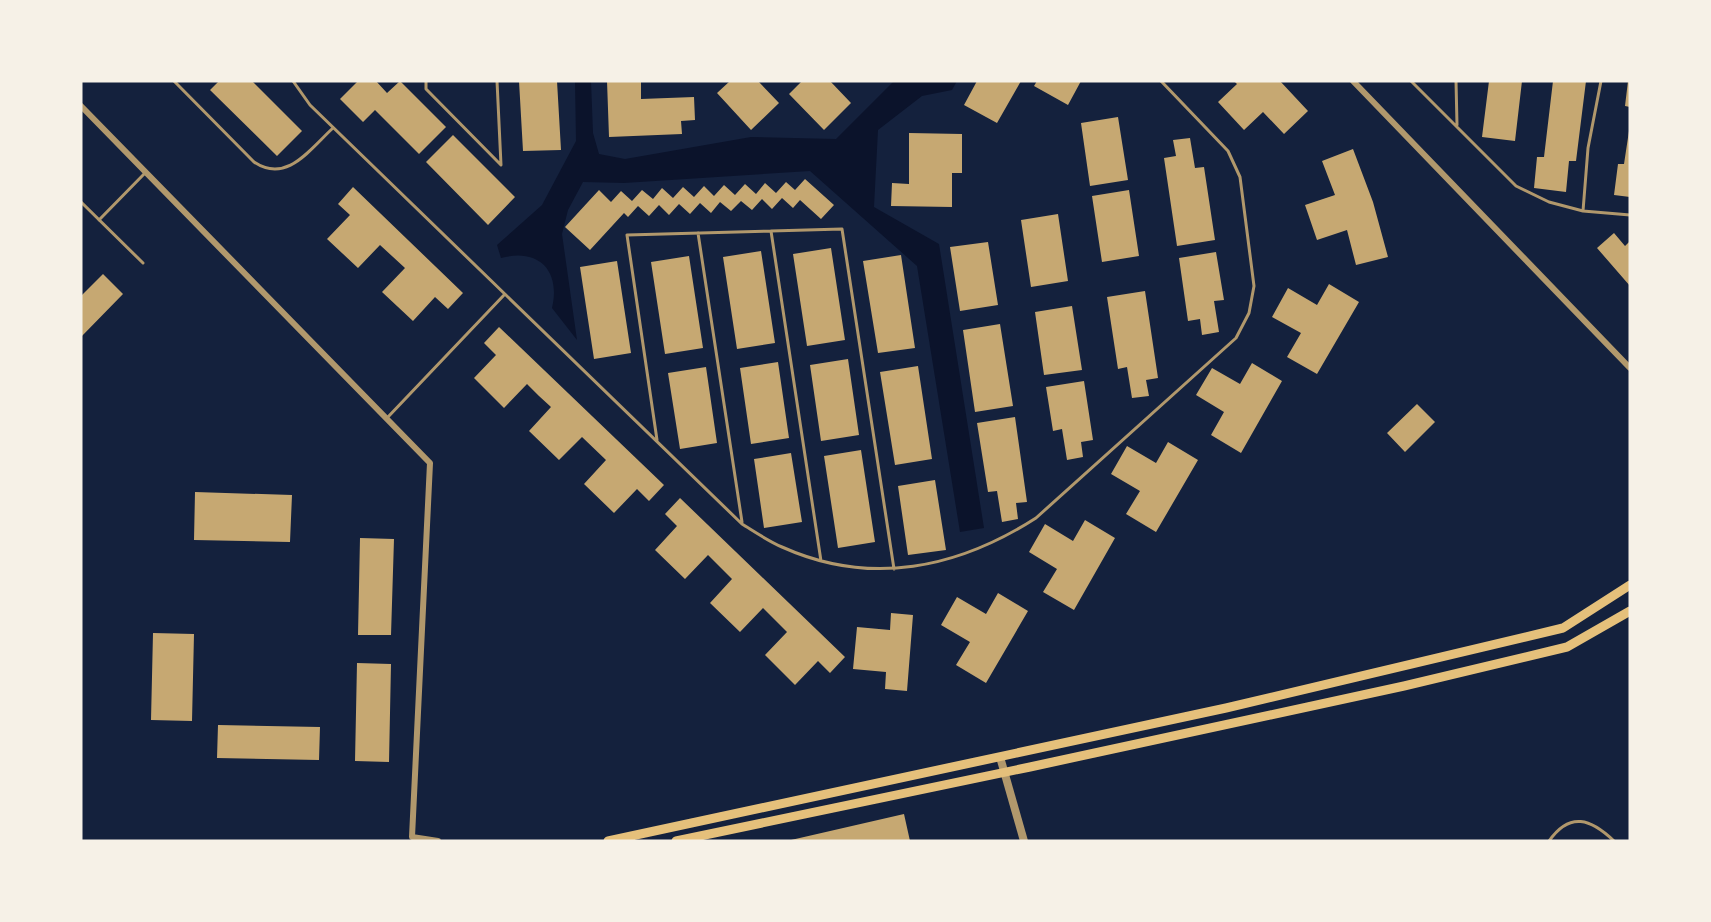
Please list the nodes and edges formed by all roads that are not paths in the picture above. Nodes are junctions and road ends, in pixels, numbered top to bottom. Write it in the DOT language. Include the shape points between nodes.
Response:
graph roads {
  1 [pos="174,81"];
  2 [pos="293,81"];
  3 [pos="426,81"];
  4 [pos="497,81"];
  5 [pos="1161,81"];
  6 [pos="1353,81"];
  7 [pos="1411,81"];
  8 [pos="1456,81"];
  9 [pos="1600,81"];
  10 [pos="81,106"];
  11 [pos="1457,127"];
  12 [pos="333,128"];
  13 [pos="146,172"];
  14 [pos="81,202"];
  15 [pos="1583,212"];
  16 [pos="1630,215"];
  17 [pos="99,220"];
  18 [pos="771,231"];
  19 [pos="698,233"];
  20 [pos="143,263"];
  21 [pos="505,294"];
  22 [pos="1630,368"];
  23 [pos="387,418"];
  24 [pos="657,441"];
  25 [pos="742,524"];
  26 [pos="821,561"];
  27 [pos="894,569"];
  28 [pos="1630,585"];
  29 [pos="1630,611"];
  30 [pos="1000,757"];
  31 [pos="1005,772"];
  32 [pos="438,841"];
  33 [pos="608,841"];
  34 [pos="676,841"];
  35 [pos="1024,841"];
  36 [pos="1549,841"];
  37 [pos="1614,841"];
  1 -- 12 [label="lane" via="263,168 286,169"];
  2 -- 12 [label="lane"];
  3 -- 4 [label="lane" via="426,89 501,165"];
  5 -- 27 [label="lane" via="1228,151 1240,177 1254,286 1249,313 1236,338 1036,518 1004,539 969,554"];
  6 -- 22 [label="street"];
  7 -- 11 [label="lane"];
  8 -- 11 [label="lane"];
  9 -- 15 [label="lane" via="1588,148"];
  10 -- 13 [label="street"];
  11 -- 15 [label="lane" via="1516,186"];
  12 -- 21 [label="lane"];
  13 -- 17 [label="lane"];
  13 -- 23 [label="street"];
  14 -- 17 [label="lane"];
  15 -- 16 [label="lane"];
  17 -- 20 [label="lane"];
  18 -- 19 [label="lane"];
  18 -- 26 [label="lane"];
  18 -- 27 [label="lane" via="842,229"];
  19 -- 24 [label="lane" via="627,235"];
  19 -- 25 [label="lane"];
  21 -- 23 [label="lane"];
  21 -- 24 [label="lane"];
  23 -- 32 [label="street" via="430,462 412,837"];
  24 -- 25 [label="lane"];
  25 -- 26 [label="lane" via="782,547"];
  26 -- 27 [label="lane"];
  28 -- 30 [label="main road" via="1563,628"];
  29 -- 31 [label="main road" via="1567,647"];
  30 -- 31 [label="street"];
  30 -- 33 [label="main road"];
  31 -- 34 [label="main road"];
  31 -- 35 [label="street"];
  36 -- 37 [label="lane" via="1558,829 1580,820 1592,823"];
}
